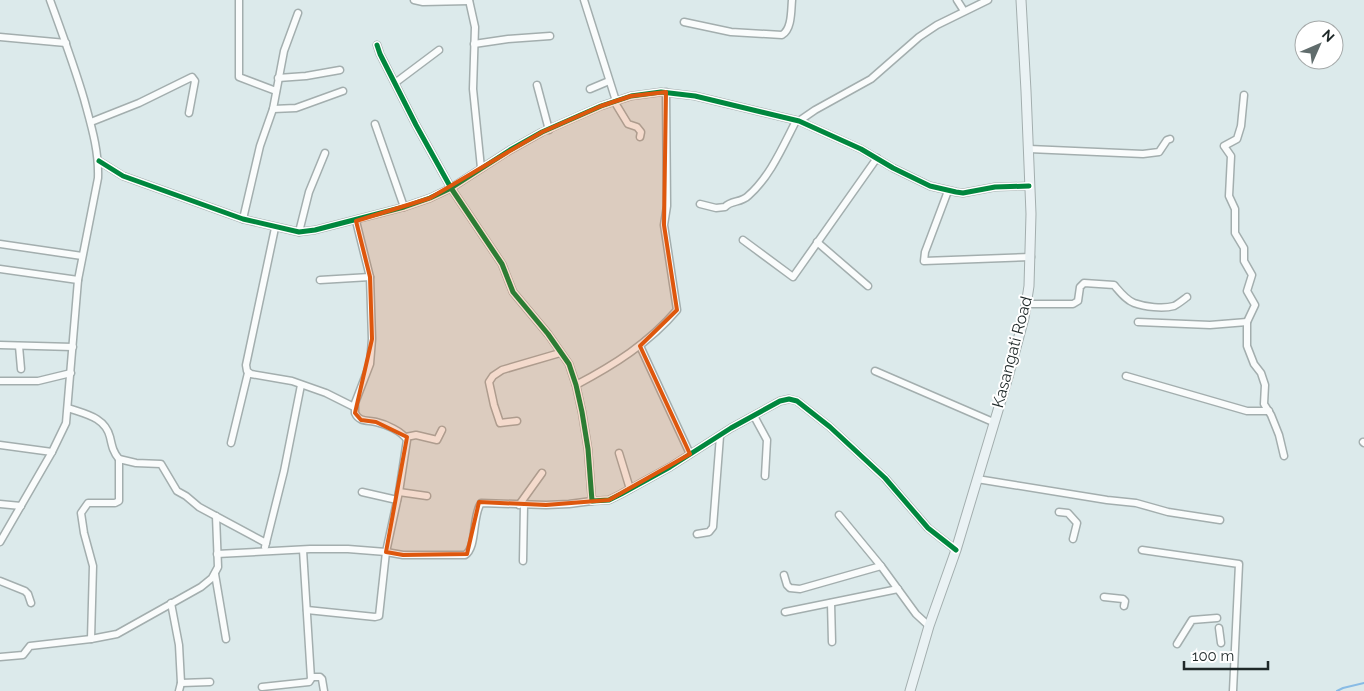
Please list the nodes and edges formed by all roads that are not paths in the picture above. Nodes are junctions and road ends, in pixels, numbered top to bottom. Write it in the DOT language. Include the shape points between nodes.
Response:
graph roads {
  1 [pos="50,0"];
  2 [pos="239,0"];
  3 [pos="416,0"];
  4 [pos="584,0"];
  5 [pos="792,0"];
  6 [pos="957,0"];
  7 [pos="988,0"];
  8 [pos="469,1"];
  9 [pos="1023,1"];
  10 [pos="964,11"];
  11 [pos="298,13"];
  12 [pos="684,22"];
  13 [pos="550,36"];
  14 [pos="0,37"];
  15 [pos="66,43"];
  16 [pos="474,44"];
  17 [pos="377,45"];
  18 [pos="439,50"];
  19 [pos="340,70"];
  20 [pos="278,78"];
  21 [pos="609,80"];
  22 [pos="395,83"];
  23 [pos="537,85"];
  24 [pos="590,90"];
  25 [pos="276,91"];
  26 [pos="343,91"];
  27 [pos="666,92"];
  28 [pos="1244,95"];
  29 [pos="615,101"];
  30 [pos="273,109"];
  31 [pos="189,114"];
  32 [pos="798,121"];
  33 [pos="91,122"];
  34 [pos="375,124"];
  35 [pos="549,130"];
  36 [pos="640,137"];
  37 [pos="1170,139"];
  38 [pos="1029,150"];
  39 [pos="325,153"];
  40 [pos="877,158"];
  41 [pos="99,161"];
  42 [pos="480,168"];
  43 [pos="1029,186"];
  44 [pos="451,188"];
  45 [pos="948,191"];
  46 [pos="700,204"];
  47 [pos="404,207"];
  48 [pos="243,219"];
  49 [pos="356,221"];
  50 [pos="275,228"];
  51 [pos="299,232"];
  52 [pos="743,240"];
  53 [pos="817,242"];
  54 [pos="0,244"];
  55 [pos="82,256"];
  56 [pos="1031,256"];
  57 [pos="0,269"];
  58 [pos="370,277"];
  59 [pos="78,280"];
  60 [pos="320,280"];
  61 [pos="868,286"];
  62 [pos="1187,297"];
  63 [pos="1026,304"];
  64 [pos="1138,322"];
  65 [pos="1247,322"];
  66 [pos="0,345"];
  67 [pos="19,346"];
  68 [pos="640,346"];
  69 [pos="73,347"];
  70 [pos="560,353"];
  71 [pos="21,369"];
  72 [pos="875,370"];
  73 [pos="71,373"];
  74 [pos="248,373"];
  75 [pos="1126,376"];
  76 [pos="0,381"];
  77 [pos="301,385"];
  78 [pos="576,385"];
  79 [pos="354,407"];
  80 [pos="68,408"];
  81 [pos="1269,411"];
  82 [pos="754,416"];
  83 [pos="517,421"];
  84 [pos="993,422"];
  85 [pos="442,430"];
  86 [pos="720,436"];
  87 [pos="406,437"];
  88 [pos="231,443"];
  89 [pos="0,445"];
  90 [pos="52,452"];
  91 [pos="619,453"];
  92 [pos="690,454"];
  93 [pos="1284,456"];
  94 [pos="119,460"];
  95 [pos="542,473"];
  96 [pos="765,476"];
  97 [pos="977,479"];
  98 [pos="630,489"];
  99 [pos="362,492"];
  100 [pos="399,492"];
  101 [pos="427,496"];
  102 [pos="397,500"];
  103 [pos="592,501"];
  104 [pos="0,504"];
  105 [pos="522,505"];
  106 [pos="21,506"];
  107 [pos="1059,512"];
  108 [pos="839,515"];
  109 [pos="216,516"];
  110 [pos="1220,520"];
  111 [pos="697,534"];
  112 [pos="1073,539"];
  113 [pos="0,542"];
  114 [pos="266,543"];
  115 [pos="303,550"];
  116 [pos="956,550"];
  117 [pos="1142,550"];
  118 [pos="264,552"];
  119 [pos="386,552"];
  120 [pos="217,554"];
  121 [pos="523,561"];
  122 [pos="882,566"];
  123 [pos="215,574"];
  124 [pos="784,575"];
  125 [pos="0,581"];
  126 [pos="898,589"];
  127 [pos="1104,597"];
  128 [pos="31,603"];
  129 [pos="171,603"];
  130 [pos="831,603"];
  131 [pos="1124,606"];
  132 [pos="307,610"];
  133 [pos="785,612"];
  134 [pos="1217,618"];
  135 [pos="929,626"];
  136 [pos="1219,628"];
  137 [pos="91,639"];
  138 [pos="226,639"];
  139 [pos="832,642"];
  140 [pos="1221,643"];
  141 [pos="1177,644"];
  142 [pos="0,657"];
  143 [pos="312,677"];
  144 [pos="210,682"];
  145 [pos="181,683"];
  146 [pos="262,687"];
  147 [pos="179,691"];
  148 [pos="324,691"];
  149 [pos="910,691"];
  150 [pos="1233,691"];
  1 -- 15 [label="street"];
  2 -- 25 [label="street" via="239,77"];
  3 -- 8 [label="street"];
  4 -- 21 [label="street"];
  5 -- 12 [label="street" via="789,27 782,35 731,32"];
  6 -- 10 [label="street"];
  7 -- 10 [label="street"];
  8 -- 16 [label="street" via="475,27"];
  9 -- 38 [label="street, Kasangati Road"];
  10 -- 32 [label="street" via="919,37 871,80"];
  11 -- 20 [label="street"];
  13 -- 16 [label="street"];
  14 -- 15 [label="street"];
  15 -- 33 [label="street"];
  16 -- 42 [label="street" via="472,89"];
  17 -- 22 [label="street"];
  18 -- 22 [label="street"];
  19 -- 20 [label="street"];
  20 -- 25 [label="street"];
  21 -- 24 [label="street"];
  21 -- 29 [label="street"];
  22 -- 44 [label="street"];
  23 -- 35 [label="street"];
  25 -- 30 [label="street"];
  26 -- 30 [label="street" via="296,108"];
  27 -- 29 [label="street"];
  27 -- 32 [label="street" via="734,104"];
  27 -- 68 [label="street" via="667,206 664,225 677,310"];
  28 -- 65 [label="street" via="1237,139 1224,146 1231,156 1230,196 1235,209 1235,233 1244,248 1244,261 1252,275 1247,291 1255,305"];
  29 -- 35 [label="street"];
  29 -- 36 [label="street" via="628,124 641,132"];
  30 -- 48 [label="street" via="260,146"];
  31 -- 33 [label="street" via="195,86 192,78"];
  32 -- 40 [label="street"];
  32 -- 46 [label="street" via="769,170 749,196 725,207"];
  33 -- 41 [label="street"];
  34 -- 47 [label="street"];
  35 -- 42 [label="street"];
  37 -- 38 [label="street" via="1159,152 1143,154"];
  38 -- 43 [label="street, Kasangati Road"];
  39 -- 51 [label="street" via="309,192"];
  40 -- 45 [label="street" via="930,186"];
  40 -- 53 [label="street"];
  41 -- 48 [label="street" via="123,176"];
  41 -- 55 [label="street" via="95,198"];
  42 -- 44 [label="street"];
  43 -- 45 [label="street"];
  43 -- 56 [label="street, Kasangati Road"];
  44 -- 47 [label="street"];
  44 -- 70 [label="street" via="502,264 513,292"];
  45 -- 56 [label="street" via="923,257 926,262"];
  47 -- 49 [label="street"];
  48 -- 50 [label="street"];
  49 -- 51 [label="street"];
  49 -- 58 [label="street"];
  50 -- 51 [label="street"];
  50 -- 74 [label="street" via="246,365"];
  52 -- 53 [label="street" via="793,277"];
  53 -- 61 [label="street"];
  54 -- 55 [label="street"];
  55 -- 59 [label="street"];
  56 -- 63 [label="street, Kasangati Road"];
  57 -- 59 [label="street"];
  58 -- 60 [label="street"];
  58 -- 79 [label="street" via="370,364"];
  59 -- 69 [label="street"];
  62 -- 63 [label="street" via="1175,306 1163,308 1134,303 1114,285 1084,283 1080,287 1078,301 1073,304"];
  63 -- 84 [label="street, Kasangati Road"];
  64 -- 65 [label="street" via="1210,325"];
  65 -- 81 [label="street" via="1247,346 1261,373 1265,386 1264,404"];
  66 -- 67 [label="street"];
  67 -- 69 [label="street"];
  67 -- 71 [label="street"];
  68 -- 78 [label="street"];
  68 -- 92 [label="street"];
  69 -- 73 [label="street"];
  70 -- 78 [label="street" via="569,364"];
  70 -- 83 [label="street" via="502,370 489,382 500,423"];
  72 -- 84 [label="street"];
  73 -- 76 [label="street" via="38,381"];
  73 -- 80 [label="street"];
  74 -- 77 [label="street"];
  74 -- 88 [label="street"];
  75 -- 81 [label="street" via="1247,411"];
  77 -- 79 [label="street"];
  77 -- 114 [label="street"];
  78 -- 103 [label="street" via="588,449"];
  79 -- 87 [label="street" via="356,416 362,420 376,422"];
  80 -- 90 [label="street" via="66,423"];
  80 -- 94 [label="street" via="103,424"];
  81 -- 93 [label="street"];
  82 -- 86 [label="street"];
  82 -- 96 [label="street" via="767,440"];
  82 -- 116 [label="street" via="780,401 789,398 798,401 859,453 928,528"];
  84 -- 97 [label="street, Kasangati Road"];
  85 -- 87 [label="street" via="437,440 416,435"];
  86 -- 92 [label="street"];
  86 -- 111 [label="street" via="713,527 710,532"];
  87 -- 100 [label="street"];
  89 -- 90 [label="street"];
  90 -- 106 [label="street"];
  91 -- 98 [label="street"];
  92 -- 98 [label="street"];
  94 -- 109 [label="street" via="161,464 177,491"];
  94 -- 137 [label="street" via="119,501 88,503 81,513 93,566"];
  95 -- 105 [label="street"];
  97 -- 110 [label="street" via="1136,503"];
  97 -- 116 [label="street, Kasangati Road"];
  98 -- 103 [label="street" via="609,500"];
  99 -- 102 [label="street"];
  100 -- 101 [label="street"];
  100 -- 102 [label="street"];
  102 -- 119 [label="street"];
  103 -- 105 [label="street"];
  104 -- 106 [label="street"];
  105 -- 119 [label="street" via="479,505 470,550 465,555"];
  105 -- 121 [label="street"];
  106 -- 113 [label="street"];
  107 -- 112 [label="street" via="1074,518"];
  108 -- 122 [label="street"];
  109 -- 114 [label="street"];
  109 -- 120 [label="street"];
  114 -- 118 [label="street"];
  115 -- 118 [label="street"];
  115 -- 119 [label="street"];
  115 -- 132 [label="street"];
  116 -- 135 [label="street, Kasangati Road"];
  117 -- 150 [label="street" via="1239,564"];
  118 -- 120 [label="street"];
  119 -- 132 [label="street" via="379,616"];
  120 -- 123 [label="street"];
  122 -- 124 [label="street" via="800,589 790,588"];
  122 -- 126 [label="street"];
  123 -- 129 [label="street" via="201,587"];
  123 -- 138 [label="street"];
  125 -- 128 [label="street" via="26,591"];
  126 -- 130 [label="street"];
  126 -- 135 [label="street"];
  127 -- 131 [label="street" via="1123,599"];
  129 -- 137 [label="street" via="123,631"];
  129 -- 145 [label="street" via="179,645"];
  130 -- 133 [label="street"];
  130 -- 139 [label="street"];
  132 -- 143 [label="street"];
  134 -- 141 [label="street" via="1192,620"];
  135 -- 149 [label="street, Kasangati Road"];
  136 -- 140 [label="street"];
  137 -- 142 [label="street" via="30,646 23,656"];
  143 -- 146 [label="street" via="309,682"];
  143 -- 148 [label="street" via="322,679"];
  144 -- 145 [label="street"];
  145 -- 147 [label="street"];
}
